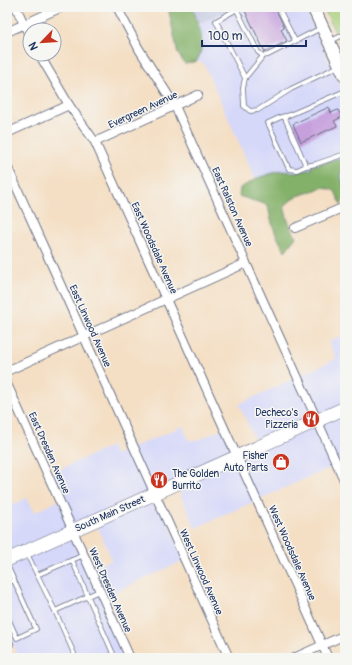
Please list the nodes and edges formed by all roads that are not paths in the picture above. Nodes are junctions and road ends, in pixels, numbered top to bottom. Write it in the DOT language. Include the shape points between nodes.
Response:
graph roads {
  1 [pos="16,7"];
  2 [pos="62,7"];
  3 [pos="117,7"];
  4 [pos="240,7"];
  5 [pos="278,7"];
  6 [pos="313,7"];
  7 [pos="23,22"];
  8 [pos="28,22"];
  9 [pos="22,25"];
  10 [pos="322,27"];
  11 [pos="7,32"];
  12 [pos="345,34"];
  13 [pos="294,41"];
  14 [pos="329,42"];
  15 [pos="263,56"];
  16 [pos="44,62"];
  17 [pos="343,71"];
  18 [pos="245,78"];
  19 [pos="345,91"];
  20 [pos="198,95"];
  21 [pos="69,105"];
  22 [pos="175,106"];
  23 [pos="284,116"];
  24 [pos="7,133"];
  25 [pos="95,142"];
  26 [pos="345,154"];
  27 [pos="7,166"];
  28 [pos="306,166"];
  29 [pos="345,208"];
  30 [pos="295,228"];
  31 [pos="246,263"];
  32 [pos="166,299"];
  33 [pos="83,336"];
  34 [pos="7,371"];
  35 [pos="7,384"];
  36 [pos="345,408"];
  37 [pos="318,420"];
  38 [pos="237,456"];
  39 [pos="345,482"];
  40 [pos="155,493"];
  41 [pos="73,530"];
  42 [pos="26,552"];
  43 [pos="84,555"];
  44 [pos="7,560"];
  45 [pos="72,560"];
  46 [pos="7,564"];
  47 [pos="37,575"];
  48 [pos="14,580"];
  49 [pos="7,583"];
  50 [pos="99,591"];
  51 [pos="89,596"];
  52 [pos="55,611"];
  53 [pos="7,616"];
  54 [pos="345,635"];
  55 [pos="322,645"];
  56 [pos="76,658"];
  57 [pos="115,658"];
  58 [pos="130,658"];
  59 [pos="229,658"];
  60 [pos="294,658"];
  61 [pos="328,658"];
  1 -- 7 [label="street"];
  2 -- 8 [label="street"];
  3 -- 22 [label="street, East Ralston Avenue" via="139,49"];
  4 -- 15 [label="lane" via="238,12 258,52"];
  4 -- 18 [label="lane" via="216,21"];
  5 -- 13 [label="lane"];
  6 -- 10 [label="main road"];
  9 -- 11 [label="street"];
  10 -- 13 [label="lane"];
  10 -- 14 [label="main road"];
  12 -- 14 [label="lane"];
  13 -- 15 [label="lane"];
  14 -- 17 [label="main road"];
  15 -- 18 [label="lane"];
  16 -- 21 [label="street, East Woodsdale Avenue"];
  17 -- 18 [label="lane" via="291,89 258,110 250,111 244,106"];
  19 -- 23 [label="lane"];
  20 -- 22 [label="street, Evergreen Avenue"];
  21 -- 24 [label="street"];
  21 -- 25 [label="street, East Woodsdale Avenue"];
  22 -- 25 [label="street, Evergreen Avenue"];
  22 -- 31 [label="street, East Ralston Avenue"];
  23 -- 28 [label="lane"];
  23 -- 28 [label="lane" via="268,123 271,130 289,169 297,170"];
  25 -- 32 [label="street, East Woodsdale Avenue"];
  26 -- 28 [label="lane"];
  27 -- 33 [label="street, East Linwood Avenue"];
  29 -- 30 [label="street"];
  31 -- 32 [label="street"];
  31 -- 37 [label="street, East Ralston Avenue"];
  32 -- 33 [label="street"];
  32 -- 38 [label="street, East Woodsdale Avenue"];
  33 -- 34 [label="street"];
  33 -- 40 [label="street, East Linwood Avenue"];
  35 -- 41 [label="street, East Dresden Avenue"];
  36 -- 37 [label="main road, South Main Street"];
  37 -- 38 [label="main road, South Main Street"];
  37 -- 39 [label="street, East Ralston Avenue"];
  38 -- 40 [label="main road, South Main Street"];
  38 -- 55 [label="street, West Woodsdale Avenue"];
  40 -- 41 [label="main road, South Main Street"];
  40 -- 59 [label="street, West Linwood Avenue"];
  41 -- 42 [label="main road, South Main Street"];
  41 -- 43 [label="street, West Dresden Avenue"];
  42 -- 44 [label="main road, South Main Street"];
  42 -- 47 [label="lane"];
  43 -- 45 [label="lane"];
  43 -- 50 [label="street, West Dresden Avenue"];
  45 -- 47 [label="lane"];
  45 -- 51 [label="lane"];
  46 -- 48 [label="lane"];
  47 -- 52 [label="lane"];
  48 -- 49 [label="lane"];
  48 -- 53 [label="lane" via="36,630 17,638"];
  50 -- 51 [label="lane"];
  50 -- 58 [label="street, West Dresden Avenue"];
  51 -- 52 [label="lane"];
  51 -- 57 [label="lane"];
  52 -- 56 [label="lane"];
  54 -- 55 [label="street"];
  55 -- 60 [label="street"];
  55 -- 61 [label="street, West Woodsdale Avenue"];
}
